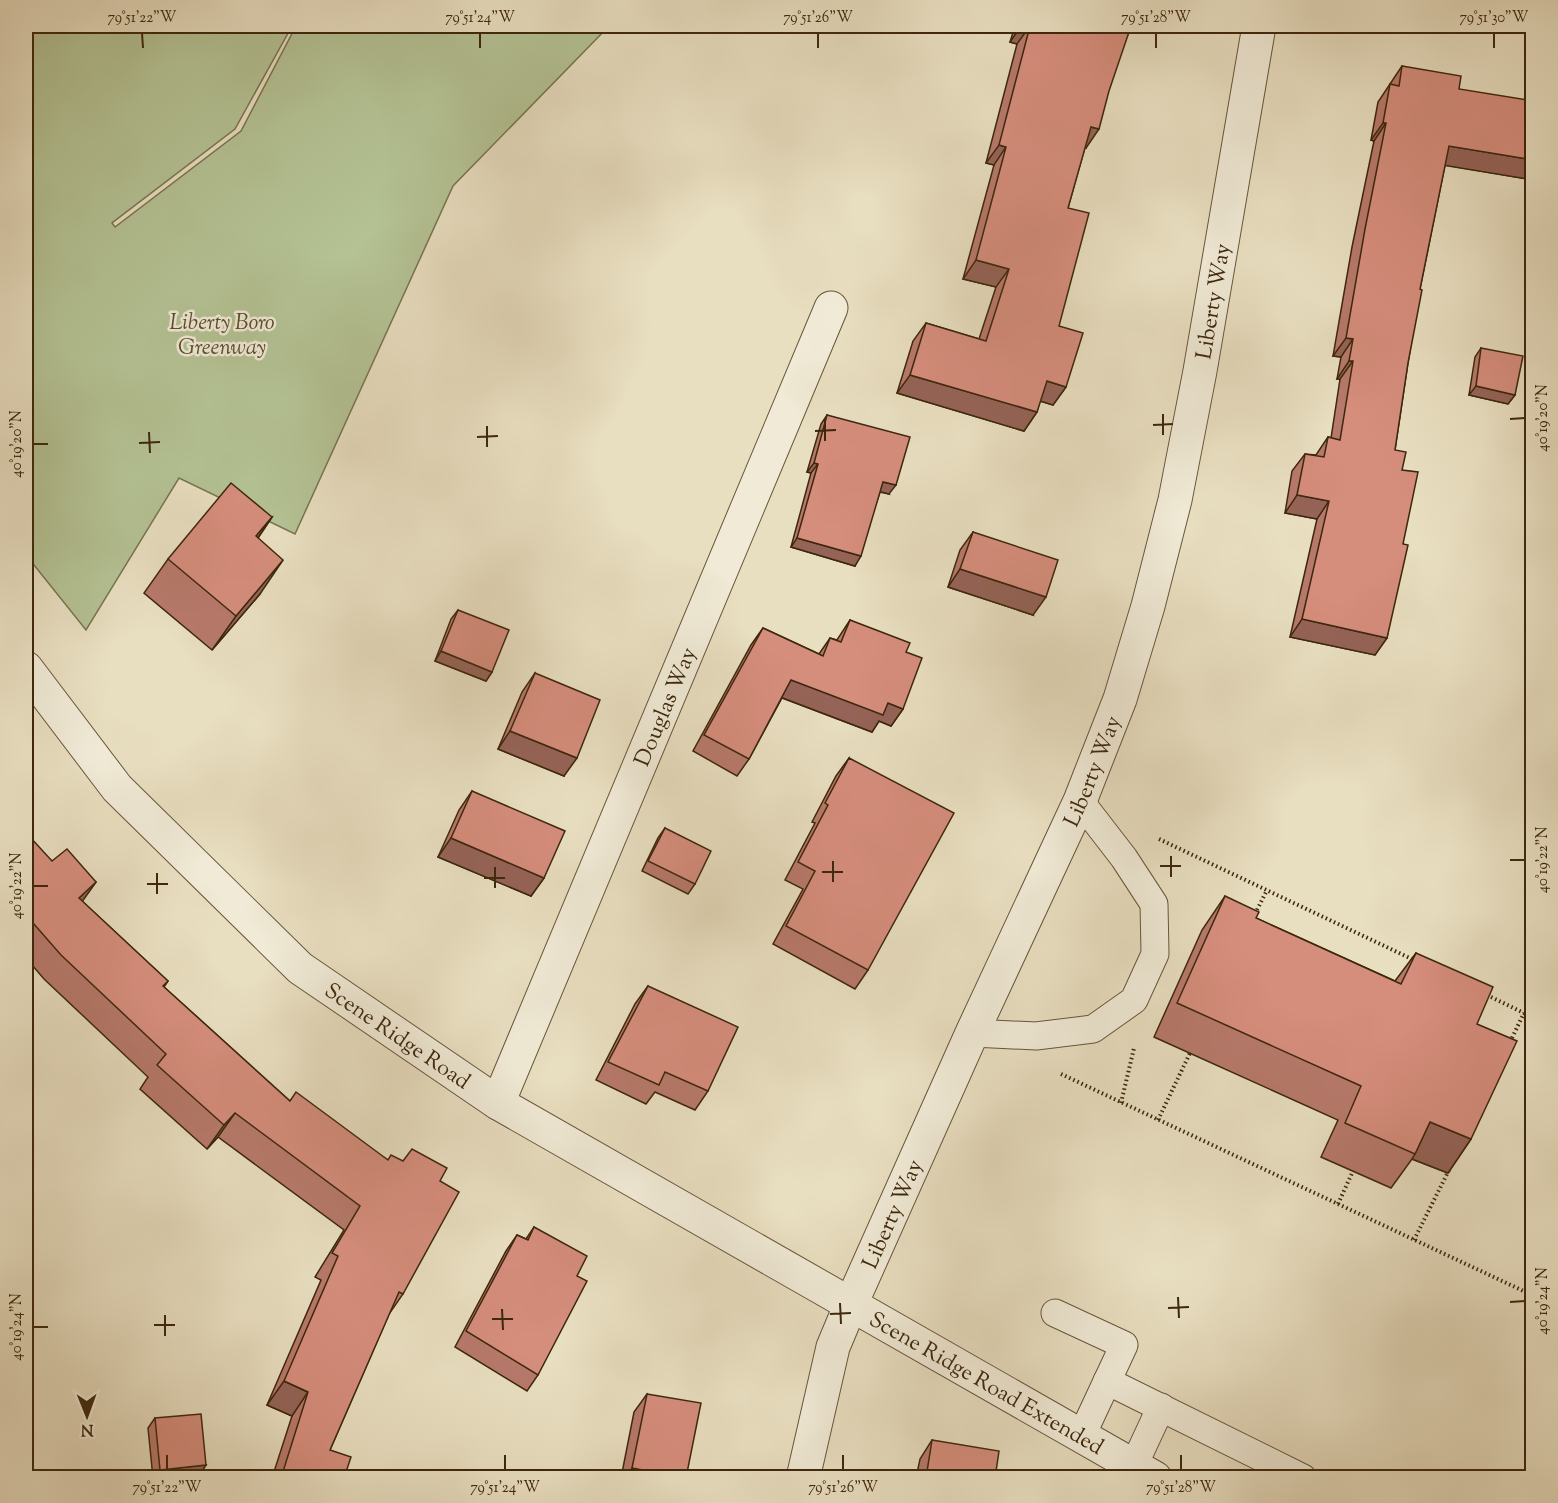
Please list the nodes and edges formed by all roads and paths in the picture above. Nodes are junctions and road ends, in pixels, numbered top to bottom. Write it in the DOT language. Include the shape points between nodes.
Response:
graph roads {
  1 [pos="1259,26"];
  2 [pos="831,308"];
  3 [pos="26,668"];
  4 [pos="1080,801"];
  5 [pos="1156,837"];
  6 [pos="1267,890"];
  7 [pos="1251,922"];
  8 [pos="1424,964"];
  9 [pos="1484,993"];
  10 [pos="1524,1013"];
  11 [pos="1533,1017"];
  12 [pos="972,1034"];
  13 [pos="1509,1044"];
  14 [pos="1134,1047"];
  15 [pos="1190,1053"];
  16 [pos="1059,1073"];
  17 [pos="498,1103"];
  18 [pos="1121,1103"];
  19 [pos="1158,1120"];
  20 [pos="1453,1162"];
  21 [pos="1353,1172"];
  22 [pos="1338,1204"];
  23 [pos="1414,1240"];
  24 [pos="1533,1295"];
  25 [pos="851,1304"];
  26 [pos="1055,1312"];
  27 [pos="1107,1381"];
  28 [pos="1161,1407"];
  29 [pos="1082,1435"];
  30 [pos="1133,1470"];
  31 [pos="1294,1475"];
  32 [pos="803,1478"];
  1 -- 4 [label="street, Liberty Way" via="1175,500 1120,699"];
  2 -- 17 [label="street, Douglas Way"];
  3 -- 17 [label="street, Scene Ridge Road" via="117,788 300,968"];
  4 -- 12 [label="street, Liberty Way"];
  4 -- 12 [label="lane" via="1154,904 1155,954 1134,1000 1093,1029 1036,1035"];
  5 -- 6 [label="path"];
  6 -- 7 [label="path"];
  6 -- 8 [label="path"];
  9 -- 10 [label="path"];
  10 -- 11 [label="path"];
  10 -- 13 [label="path"];
  12 -- 25 [label="street, Liberty Way"];
  14 -- 18 [label="path"];
  15 -- 19 [label="path"];
  16 -- 18 [label="path"];
  17 -- 25 [label="street, Scene Ridge Road"];
  18 -- 19 [label="path"];
  19 -- 22 [label="path"];
  20 -- 23 [label="path"];
  21 -- 22 [label="path"];
  22 -- 23 [label="path"];
  23 -- 24 [label="path"];
  25 -- 29 [label="street, Scene Ridge Road Extended"];
  25 -- 32 [label="street, Liberty Way" via="833,1347"];
  26 -- 27 [label="lane" via="1124,1345"];
  27 -- 28 [label="lane"];
  27 -- 29 [label="lane"];
  28 -- 30 [label="lane"];
  28 -- 31 [label="lane"];
  29 -- 30 [label="street, Scene Ridge Road Extended"];
}
